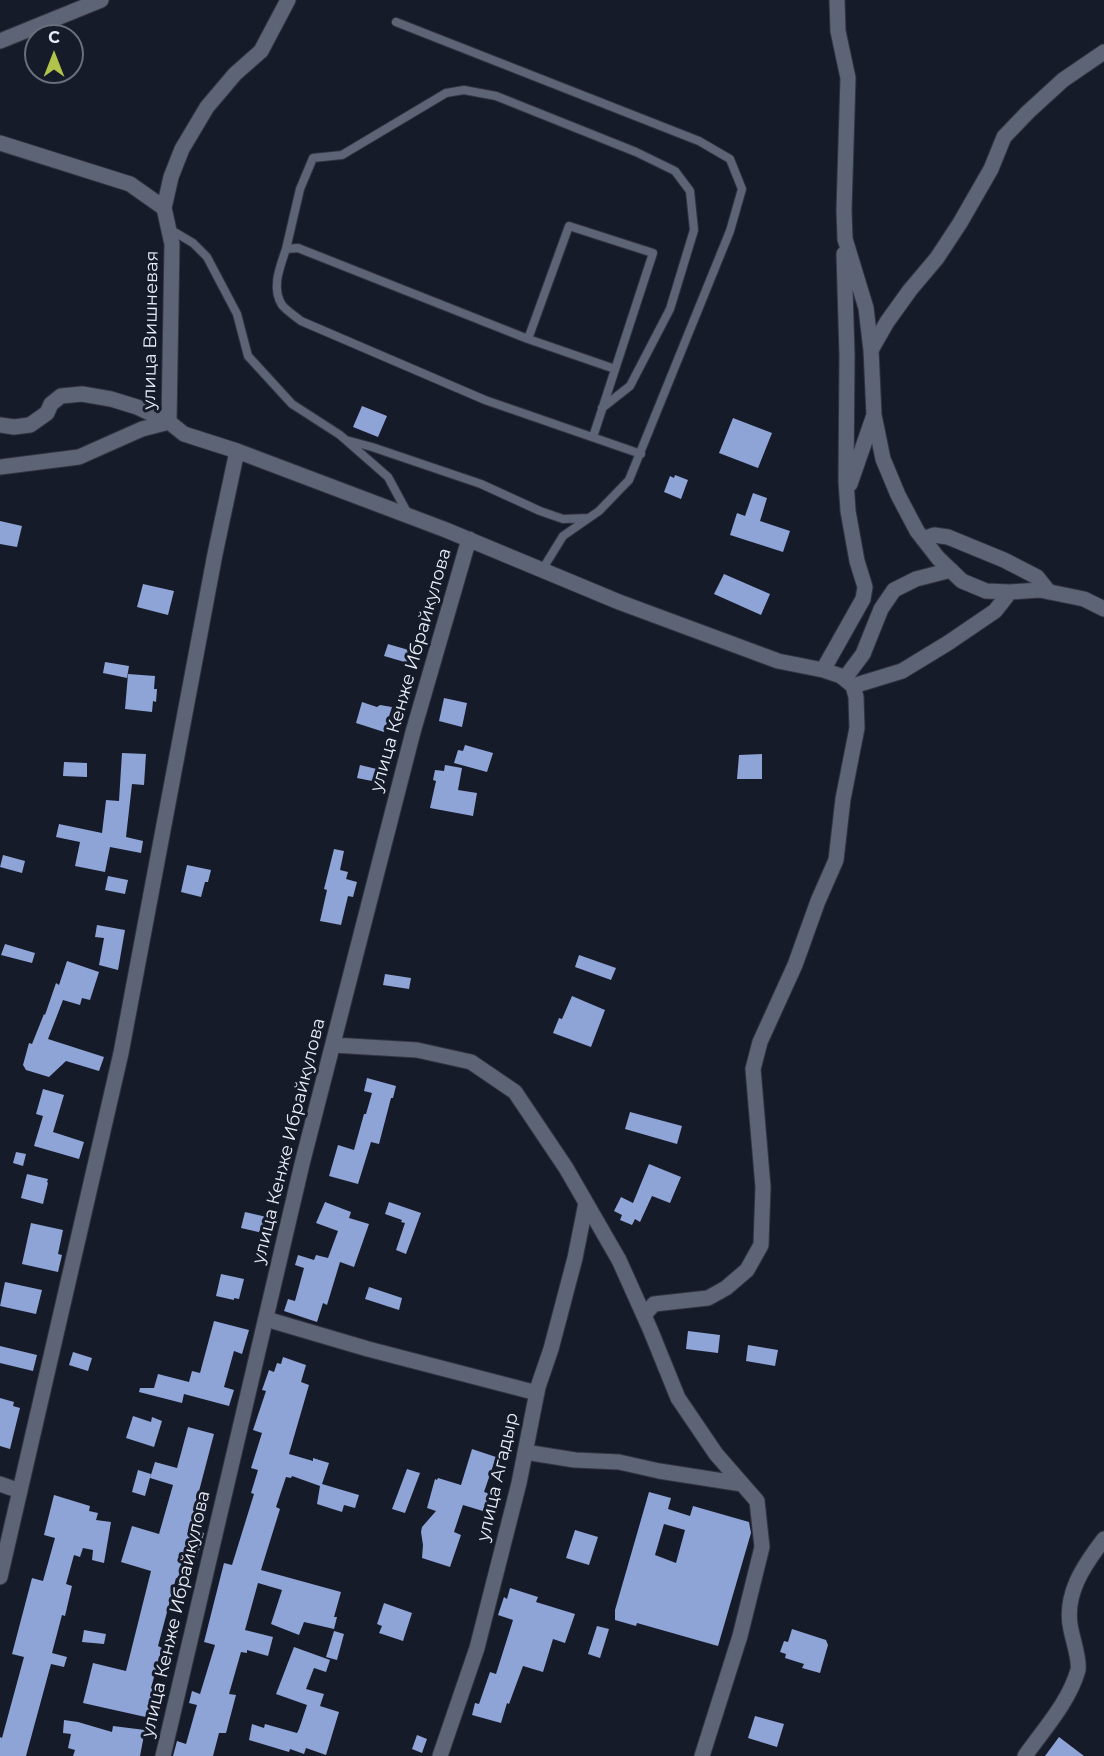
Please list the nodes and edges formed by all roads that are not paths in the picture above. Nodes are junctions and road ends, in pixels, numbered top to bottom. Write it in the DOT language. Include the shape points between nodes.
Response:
graph roads {
  1 [pos="101,0"];
  2 [pos="288,0"];
  3 [pos="837,0"];
  4 [pos="396,22"];
  5 [pos="0,41"];
  6 [pos="1104,52"];
  7 [pos="0,143"];
  8 [pos="164,208"];
  9 [pos="168,229"];
  10 [pos="845,239"];
  11 [pos="286,249"];
  12 [pos="528,339"];
  13 [pos="871,350"];
  14 [pos="615,369"];
  15 [pos="602,408"];
  16 [pos="874,415"];
  17 [pos="169,422"];
  18 [pos="0,425"];
  19 [pos="593,437"];
  20 [pos="344,439"];
  21 [pos="237,451"];
  22 [pos="641,454"];
  23 [pos="0,467"];
  24 [pos="847,493"];
  25 [pos="408,516"];
  26 [pos="589,518"];
  27 [pos="469,539"];
  28 [pos="923,539"];
  29 [pos="542,570"];
  30 [pos="951,570"];
  31 [pos="866,587"];
  32 [pos="894,590"];
  33 [pos="1010,592"];
  34 [pos="1049,592"];
  35 [pos="1104,609"];
  36 [pos="823,670"];
  37 [pos="849,682"];
  38 [pos="333,1045"];
  39 [pos="586,1203"];
  40 [pos="644,1316"];
  41 [pos="266,1319"];
  42 [pos="537,1393"];
  43 [pos="525,1452"];
  44 [pos="0,1484"];
  45 [pos="742,1484"];
  46 [pos="20,1491"];
  47 [pos="1104,1539"];
  48 [pos="0,1577"];
  49 [pos="163,1756"];
  50 [pos="440,1756"];
  51 [pos="702,1756"];
  52 [pos="1025,1756"];
  1 -- 5 [label="street"];
  2 -- 8 [label="street" via="261,51 207,107 182,149"];
  3 -- 10 [label="street" via="838,31 848,78"];
  4 -- 22 [label="lane" via="699,141 730,159 742,189 730,231"];
  6 -- 13 [label="street" via="1064,80 1004,137 960,223"];
  7 -- 8 [label="street" via="130,184"];
  8 -- 9 [label="street, улица Вишневая"];
  9 -- 17 [label="street, улица Вишневая" via="172,244"];
  9 -- 20 [label="lane" via="207,256 237,314 248,356 292,404"];
  10 -- 13 [label="street" via="866,308"];
  10 -- 24 [label="street"];
  11 -- 12 [label="lane" via="298,248"];
  11 -- 15 [label="lane" via="300,189 313,158 342,155 446,93 464,90 496,96 675,171 690,191 694,230 670,309 630,386"];
  11 -- 19 [label="lane" via="276,294 283,307 301,321 485,400"];
  12 -- 14 [label="lane"];
  12 -- 14 [label="lane" via="569,225 653,253"];
  13 -- 16 [label="street"];
  14 -- 15 [label="lane"];
  15 -- 19 [label="lane"];
  16 -- 24 [label="street"];
  16 -- 28 [label="street" via="883,459"];
  17 -- 18 [label="street" via="137,407 82,394 61,396 30,425"];
  17 -- 21 [label="street" via="184,434"];
  17 -- 23 [label="street" via="142,429 79,457"];
  19 -- 22 [label="lane"];
  20 -- 25 [label="lane" via="388,477"];
  20 -- 26 [label="lane" via="481,484 563,519"];
  21 -- 25 [label="street"];
  21 -- 46 [label="street" via="121,1053"];
  22 -- 26 [label="lane" via="629,480"];
  24 -- 31 [label="street" via="857,561"];
  25 -- 27 [label="street"];
  26 -- 29 [label="lane" via="563,536"];
  27 -- 29 [label="street"];
  27 -- 38 [label="street, улица Кенже Ибрайкулова" via="412,732"];
  28 -- 30 [label="street"];
  28 -- 34 [label="street" via="934,534 948,537 1004,560 1037,577"];
  29 -- 36 [label="street" via="778,661"];
  30 -- 32 [label="street" via="916,579"];
  30 -- 33 [label="street" via="962,581 986,591"];
  31 -- 32 [label="street"];
  31 -- 36 [label="street"];
  32 -- 37 [label="street" via="881,609"];
  33 -- 34 [label="street"];
  33 -- 37 [label="street" via="995,611 902,671"];
  34 -- 35 [label="street" via="1084,599"];
  36 -- 37 [label="street"];
  37 -- 40 [label="street" via="856,697 857,728 836,860 760,1041 753,1069 763,1187 761,1245 747,1270 726,1288 708,1298 654,1304"];
  38 -- 39 [label="street" via="417,1050 471,1062 515,1092"];
  38 -- 41 [label="street, улица Кенже Ибрайкулова"];
  39 -- 40 [label="street"];
  39 -- 42 [label="street, улица Агадыр" via="575,1258"];
  40 -- 45 [label="street" via="678,1398"];
  41 -- 42 [label="street"];
  41 -- 49 [label="street, улица Кенже Ибрайкулова"];
  42 -- 43 [label="street, улица Агадыр"];
  43 -- 45 [label="street" via="618,1462"];
  43 -- 50 [label="street, улица Агадыр" via="477,1648"];
  44 -- 46 [label="street"];
  45 -- 51 [label="street" via="757,1501 762,1547 740,1635"];
  46 -- 48 [label="street"];
  47 -- 52 [label="street" via="1084,1565 1071,1595 1069,1622 1079,1668 1068,1695"];
}
